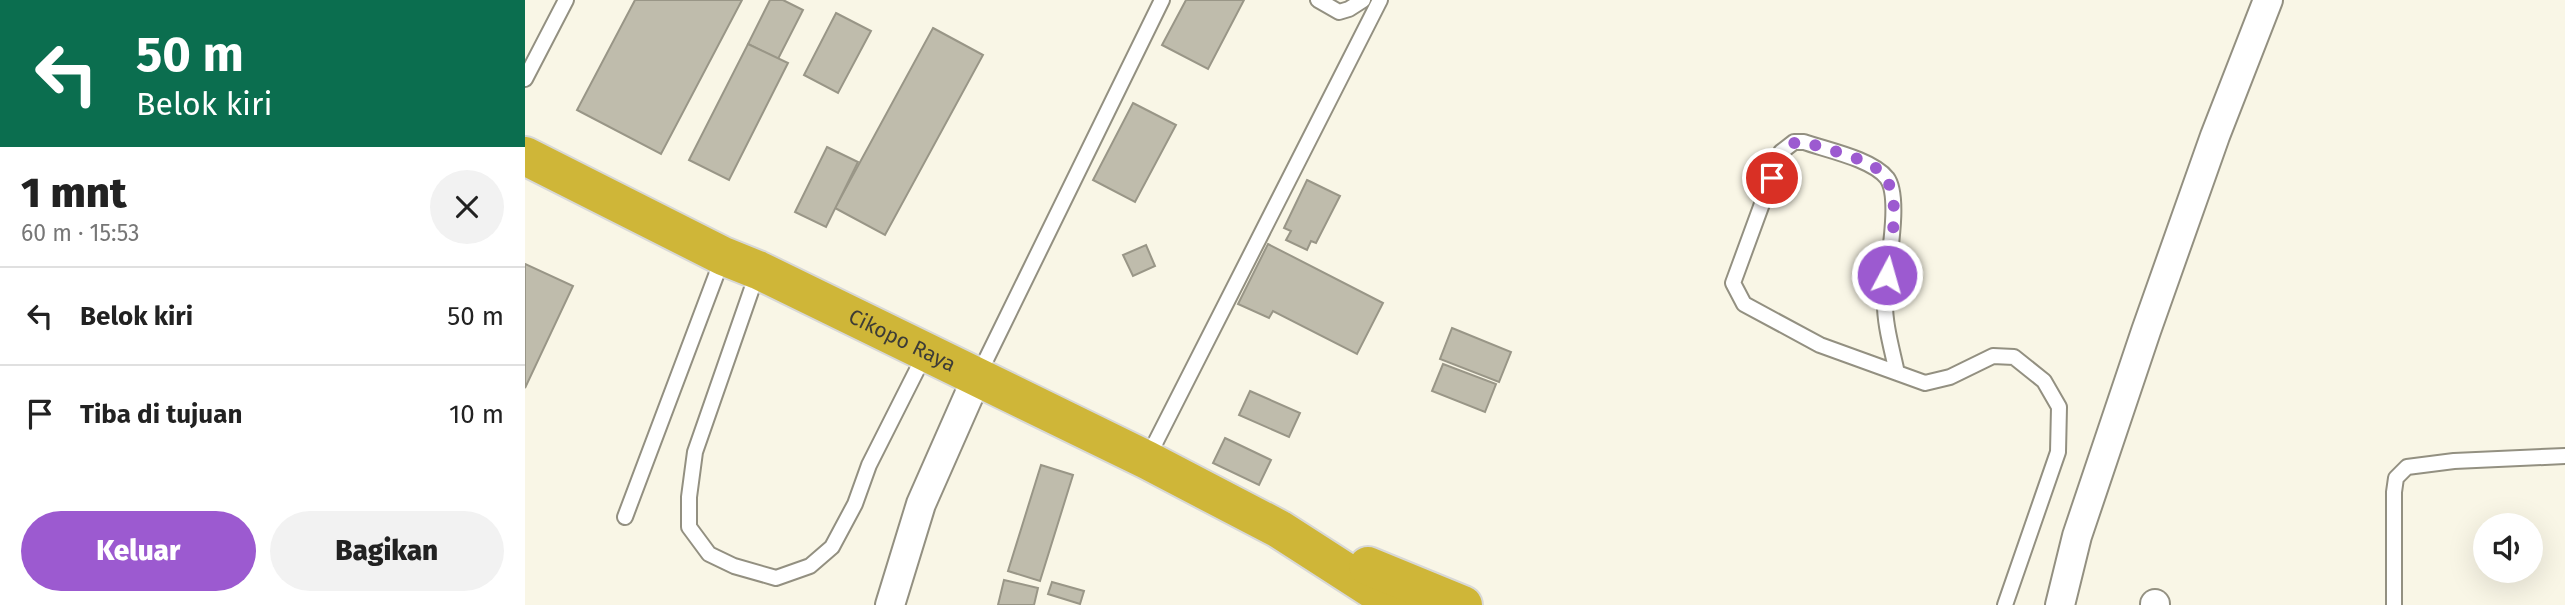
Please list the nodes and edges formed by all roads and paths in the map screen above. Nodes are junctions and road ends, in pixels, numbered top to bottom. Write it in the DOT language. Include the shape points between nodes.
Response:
graph roads {
  1 [pos="566,0"];
  2 [pos="1162,0"];
  3 [pos="1318,0"];
  4 [pos="1363,0"];
  5 [pos="1380,0"];
  6 [pos="2268,0"];
  7 [pos="525,79"];
  8 [pos="525,156"];
  9 [pos="723,256"];
  10 [pos="758,270"];
  11 [pos="926,353"];
  12 [pos="1897,373"];
  13 [pos="977,377"];
  14 [pos="2565,456"];
  15 [pos="1147,460"];
  16 [pos="625,517"];
  17 [pos="1279,529"];
  18 [pos="890,605"];
  19 [pos="1397,605"];
  20 [pos="1463,605"];
  21 [pos="2005,605"];
  22 [pos="2060,605"];
  23 [pos="2394,605"];
  1 -- 7 [label="lane"];
  2 -- 13 [label="lane"];
  3 -- 4 [label="lane" via="1339,12"];
  5 -- 15 [label="lane"];
  6 -- 22 [label="street" via="2146,331 2077,536"];
  8 -- 9 [label="highway, Cikopo Raya"];
  9 -- 10 [label="highway, Cikopo Raya"];
  9 -- 16 [label="lane"];
  10 -- 11 [label="highway, Cikopo Raya"];
  10 -- 11 [label="lane" via="695,452 689,527 709,554 776,578 810,566 832,547"];
  11 -- 13 [label="highway, Cikopo Raya"];
  12 -- 12 [label="lane" via="1884,301 1894,196 1888,179 1874,167 1794,142 1781,152 1733,283 1737,293 1744,304 1820,345"];
  12 -- 21 [label="lane" via="1925,383 1950,377 1993,356 2014,357 2044,381 2059,407 2058,452"];
  13 -- 15 [label="highway, Cikopo Raya"];
  13 -- 18 [label="street" via="921,504"];
  14 -- 23 [label="lane" via="2407,467 2396,478 2394,492"];
  15 -- 17 [label="highway, Cikopo Raya"];
  17 -- 19 [label="highway, Cikopo Raya"];
  17 -- 20 [label="highway, Cikopo Raya"];
}
